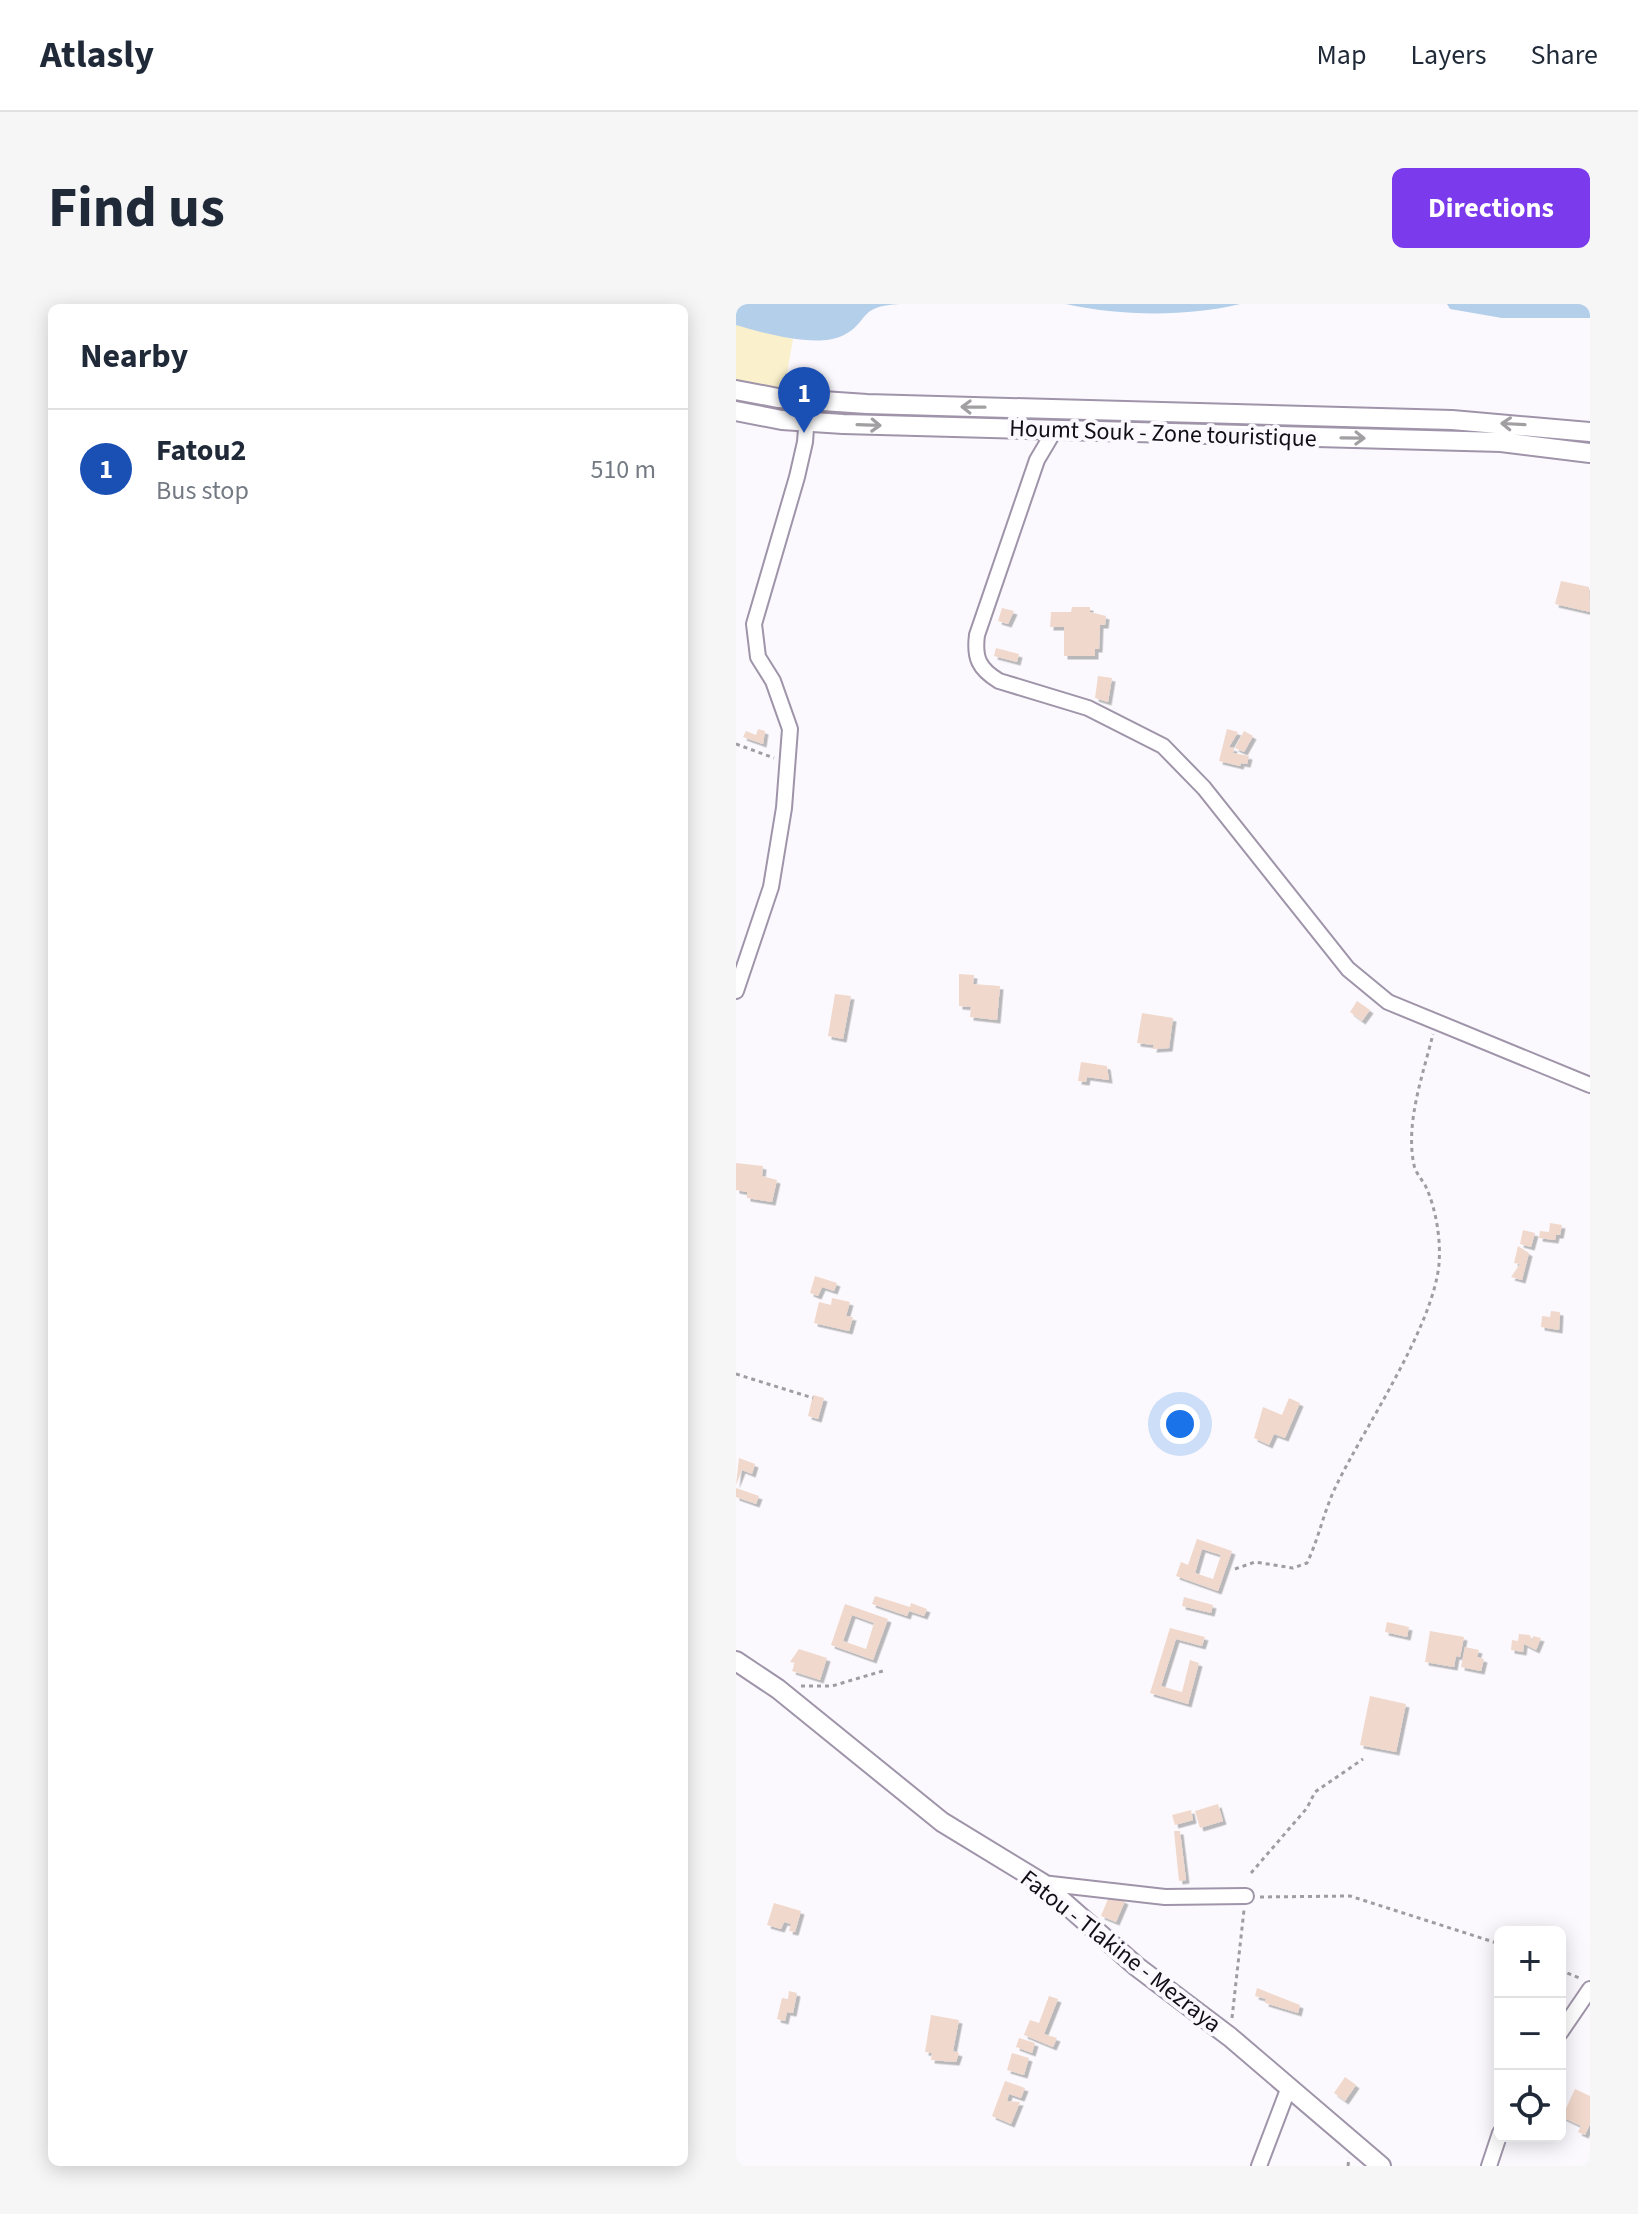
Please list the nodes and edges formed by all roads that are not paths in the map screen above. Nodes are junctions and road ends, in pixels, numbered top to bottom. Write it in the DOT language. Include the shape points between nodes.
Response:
graph roads {
  1 [pos="736,390"];
  2 [pos="808,401"];
  3 [pos="736,411"];
  4 [pos="1057,419"];
  5 [pos="806,422"];
  6 [pos="1590,432"];
  7 [pos="1590,453"];
  8 [pos="736,991"];
  9 [pos="1590,1085"];
  10 [pos="736,1661"];
  11 [pos="1042,1883"];
  12 [pos="1246,1896"];
  13 [pos="1590,1989"];
  14 [pos="1566,2024"];
  15 [pos="1289,2087"];
  16 [pos="1497,2142"];
  17 [pos="1259,2166"];
  18 [pos="1381,2166"];
  19 [pos="1489,2166"];
  1 -- 2 [label="main road"];
  4 -- 2 [label="main road, one-way"];
  2 -- 5 [label="street"];
  3 -- 5 [label="main road, Houmt Souk - Zone touristique"];
  5 -- 4 [label="main road, Houmt Souk - Zone touristique, one-way"];
  6 -- 4 [label="main road, one-way" via="1452,420"];
  4 -- 7 [label="main road, Houmt Souk - Zone touristique, one-way" via="1501,442"];
  4 -- 9 [label="street" via="1037,460 977,635 977,662 999,681 1088,708 1163,746 1204,788 1348,969 1388,1002"];
  5 -- 8 [label="street" via="797,477 754,624 758,657 785,707 790,729 771,887"];
  10 -- 11 [label="main road, Fatou - Tlakine - Mezraya" via="932,1815"];
  11 -- 12 [label="street" via="1165,1897"];
  11 -- 15 [label="main road, Fatou - Tlakine - Mezraya" via="1136,1966"];
  13 -- 14 [label="street"];
  15 -- 17 [label="street"];
  15 -- 18 [label="main road, Fatou - Tlakine - Mezraya"];
  16 -- 19 [label="street"];
}
